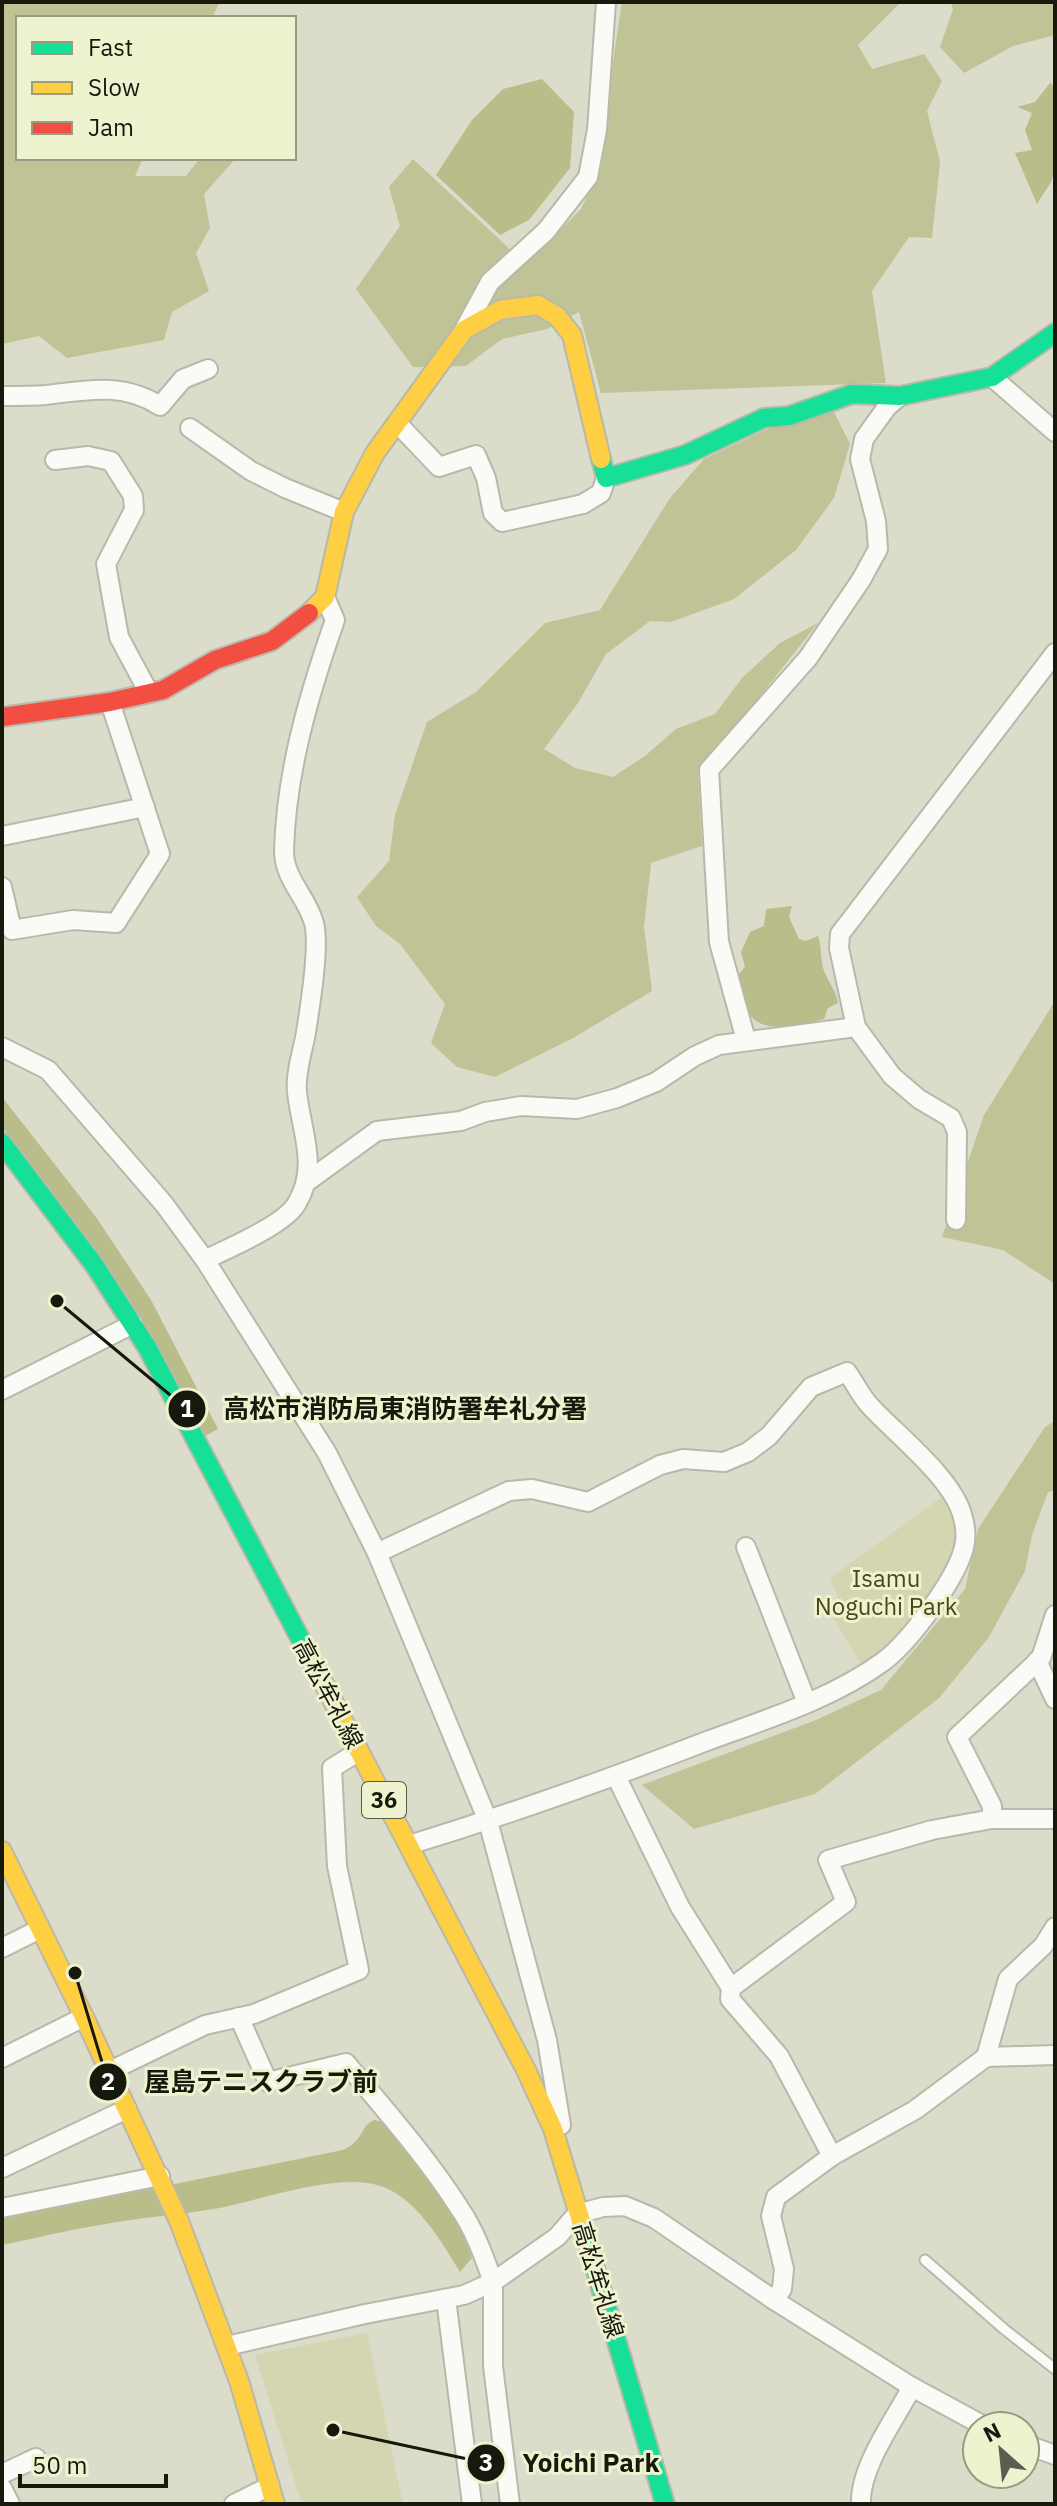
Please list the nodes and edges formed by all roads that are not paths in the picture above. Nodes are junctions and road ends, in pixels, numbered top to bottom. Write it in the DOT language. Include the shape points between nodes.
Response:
graph roads {
  1 [pos="606,2"];
  2 [pos="464,330"];
  3 [pos="1055,333"];
  4 [pos="208,369"];
  5 [pos="992,377"];
  6 [pos="2,396"];
  7 [pos="900,396"];
  8 [pos="397,423"];
  9 [pos="190,428"];
  10 [pos="1055,432"];
  11 [pos="55,460"];
  12 [pos="606,478"];
  13 [pos="344,512"];
  14 [pos="325,597"];
  15 [pos="1055,653"];
  16 [pos="149,693"];
  17 [pos="110,702"];
  18 [pos="2,717"];
  19 [pos="145,807"];
  20 [pos="2,836"];
  21 [pos="2,887"];
  22 [pos="856,1027"];
  23 [pos="746,1040"];
  24 [pos="2,1047"];
  25 [pos="2,1143"];
  26 [pos="308,1181"];
  27 [pos="956,1220"];
  28 [pos="205,1260"];
  29 [pos="133,1324"];
  30 [pos="2,1390"];
  31 [pos="746,1547"];
  32 [pos="377,1553"];
  33 [pos="1055,1615"];
  34 [pos="1037,1661"];
  35 [pos="1055,1699"];
  36 [pos="807,1703"];
  37 [pos="358,1752"];
  38 [pos="616,1776"];
  39 [pos="992,1819"];
  40 [pos="1055,1819"];
  41 [pos="488,1821"];
  42 [pos="409,1845"];
  43 [pos="2,1851"];
  44 [pos="1055,1927"];
  45 [pos="40,1929"];
  46 [pos="2,1948"];
  47 [pos="731,1988"];
  48 [pos="84,2017"];
  49 [pos="239,2017"];
  50 [pos="1055,2055"];
  51 [pos="986,2057"];
  52 [pos="2,2058"];
  53 [pos="110,2071"];
  54 [pos="127,2109"];
  55 [pos="832,2156"];
  56 [pos="562,2159"];
  57 [pos="2,2168"];
  58 [pos="161,2180"];
  59 [pos="2,2208"];
  60 [pos="577,2214"];
  61 [pos="925,2260"];
  62 [pos="493,2282"];
  63 [pos="446,2299"];
  64 [pos="774,2300"];
  65 [pos="227,2346"];
  66 [pos="1055,2369"];
  67 [pos="912,2387"];
  68 [pos="961,2414"];
  69 [pos="36,2458"];
  70 [pos="2,2474"];
  71 [pos="2,2488"];
  72 [pos="272,2495"];
  73 [pos="10,2504"];
  74 [pos="234,2504"];
  75 [pos="472,2504"];
  76 [pos="510,2504"];
  77 [pos="665,2504"];
  78 [pos="861,2504"];
  1 -- 2 [label="street" via="597,130 588,177 546,231 490,282"];
  2 -- 8 [label="street"];
  2 -- 12 [label="street" via="500,310 538,305 557,316 572,335"];
  3 -- 5 [label="street"];
  4 -- 6 [label="street" via="183,379 160,406 144,396 100,388"];
  5 -- 7 [label="street"];
  5 -- 10 [label="street"];
  7 -- 12 [label="street" via="852,394 789,416 764,418 685,455"];
  7 -- 23 [label="street" via="864,439 860,459 878,549 808,658 709,770 719,942"];
  8 -- 12 [label="street" via="439,467 476,455 493,513 502,522 583,504 601,493"];
  8 -- 13 [label="street"];
  9 -- 13 [label="street" via="251,471"];
  11 -- 16 [label="street" via="88,456 111,461 133,496 134,510 106,564 119,637"];
  13 -- 14 [label="street"];
  14 -- 16 [label="street" via="272,641 215,660"];
  14 -- 26 [label="street" via="335,620 298,742 284,853 287,872 314,923 296,1090 309,1143"];
  15 -- 22 [label="street" via="840,934"];
  16 -- 17 [label="street"];
  17 -- 18 [label="street"];
  17 -- 19 [label="street"];
  19 -- 20 [label="street"];
  19 -- 21 [label="street" via="160,854 116,923 73,920 12,930"];
  22 -- 23 [label="street"];
  22 -- 27 [label="street" via="892,1076 951,1118 957,1132"];
  23 -- 26 [label="street" via="707,1051 630,1093 577,1109 521,1106 461,1121 377,1131"];
  24 -- 28 [label="street" via="48,1070 164,1204"];
  25 -- 29 [label="street, 高松牟礼線 / 36"];
  26 -- 28 [label="street" via="296,1207 270,1227"];
  28 -- 32 [label="street" via="327,1453"];
  29 -- 30 [label="street"];
  29 -- 37 [label="street, 高松牟礼線 / 36"];
  31 -- 36 [label="street"];
  32 -- 36 [label="street" via="509,1491 532,1489 588,1502 660,1465 683,1459 724,1462 769,1436 811,1387 847,1372 868,1404 951,1491 963,1516 965,1542 956,1568 911,1636 884,1661"];
  32 -- 41 [label="street"];
  33 -- 34 [label="street"];
  34 -- 35 [label="street"];
  34 -- 39 [label="street" via="957,1737 992,1806"];
  36 -- 38 [label="street"];
  37 -- 42 [label="street, 高松牟礼線 / 36"];
  37 -- 49 [label="street" via="332,1768 337,1866 359,1970"];
  38 -- 41 [label="street"];
  38 -- 47 [label="street" via="680,1907"];
  39 -- 40 [label="street"];
  39 -- 47 [label="street" via="828,1860 846,1902"];
  41 -- 42 [label="street"];
  41 -- 56 [label="street" via="547,2040"];
  42 -- 56 [label="street, 高松牟礼線 / 36" via="526,2070"];
  43 -- 45 [label="street"];
  44 -- 51 [label="street" via="1008,1979"];
  45 -- 46 [label="street"];
  45 -- 48 [label="street"];
  47 -- 55 [label="street" via="730,1999 779,2056"];
  48 -- 52 [label="street"];
  48 -- 53 [label="street"];
  49 -- 53 [label="street" via="205,2025"];
  49 -- 62 [label="street" via="268,2082 346,2063 461,2210"];
  50 -- 51 [label="street"];
  51 -- 55 [label="street" via="915,2110"];
  53 -- 54 [label="street"];
  54 -- 57 [label="street"];
  54 -- 58 [label="street"];
  55 -- 64 [label="street" via="776,2197 771,2216 784,2269 782,2289"];
  56 -- 60 [label="street, 高松牟礼線 / 36"];
  58 -- 59 [label="street"];
  58 -- 65 [label="street"];
  60 -- 62 [label="street" via="557,2237"];
  60 -- 64 [label="street" via="625,2206 654,2218"];
  60 -- 77 [label="street, 高松牟礼線 / 36"];
  61 -- 66 [label="lane"];
  62 -- 63 [label="street"];
  62 -- 76 [label="street" via="493,2366"];
  63 -- 65 [label="street"];
  63 -- 75 [label="street"];
  64 -- 67 [label="street"];
  65 -- 72 [label="street"];
  67 -- 68 [label="street"];
  67 -- 78 [label="street" via="869,2467 860,2488"];
  69 -- 70 [label="street"];
  71 -- 73 [label="street"];
  72 -- 74 [label="street"];
}
